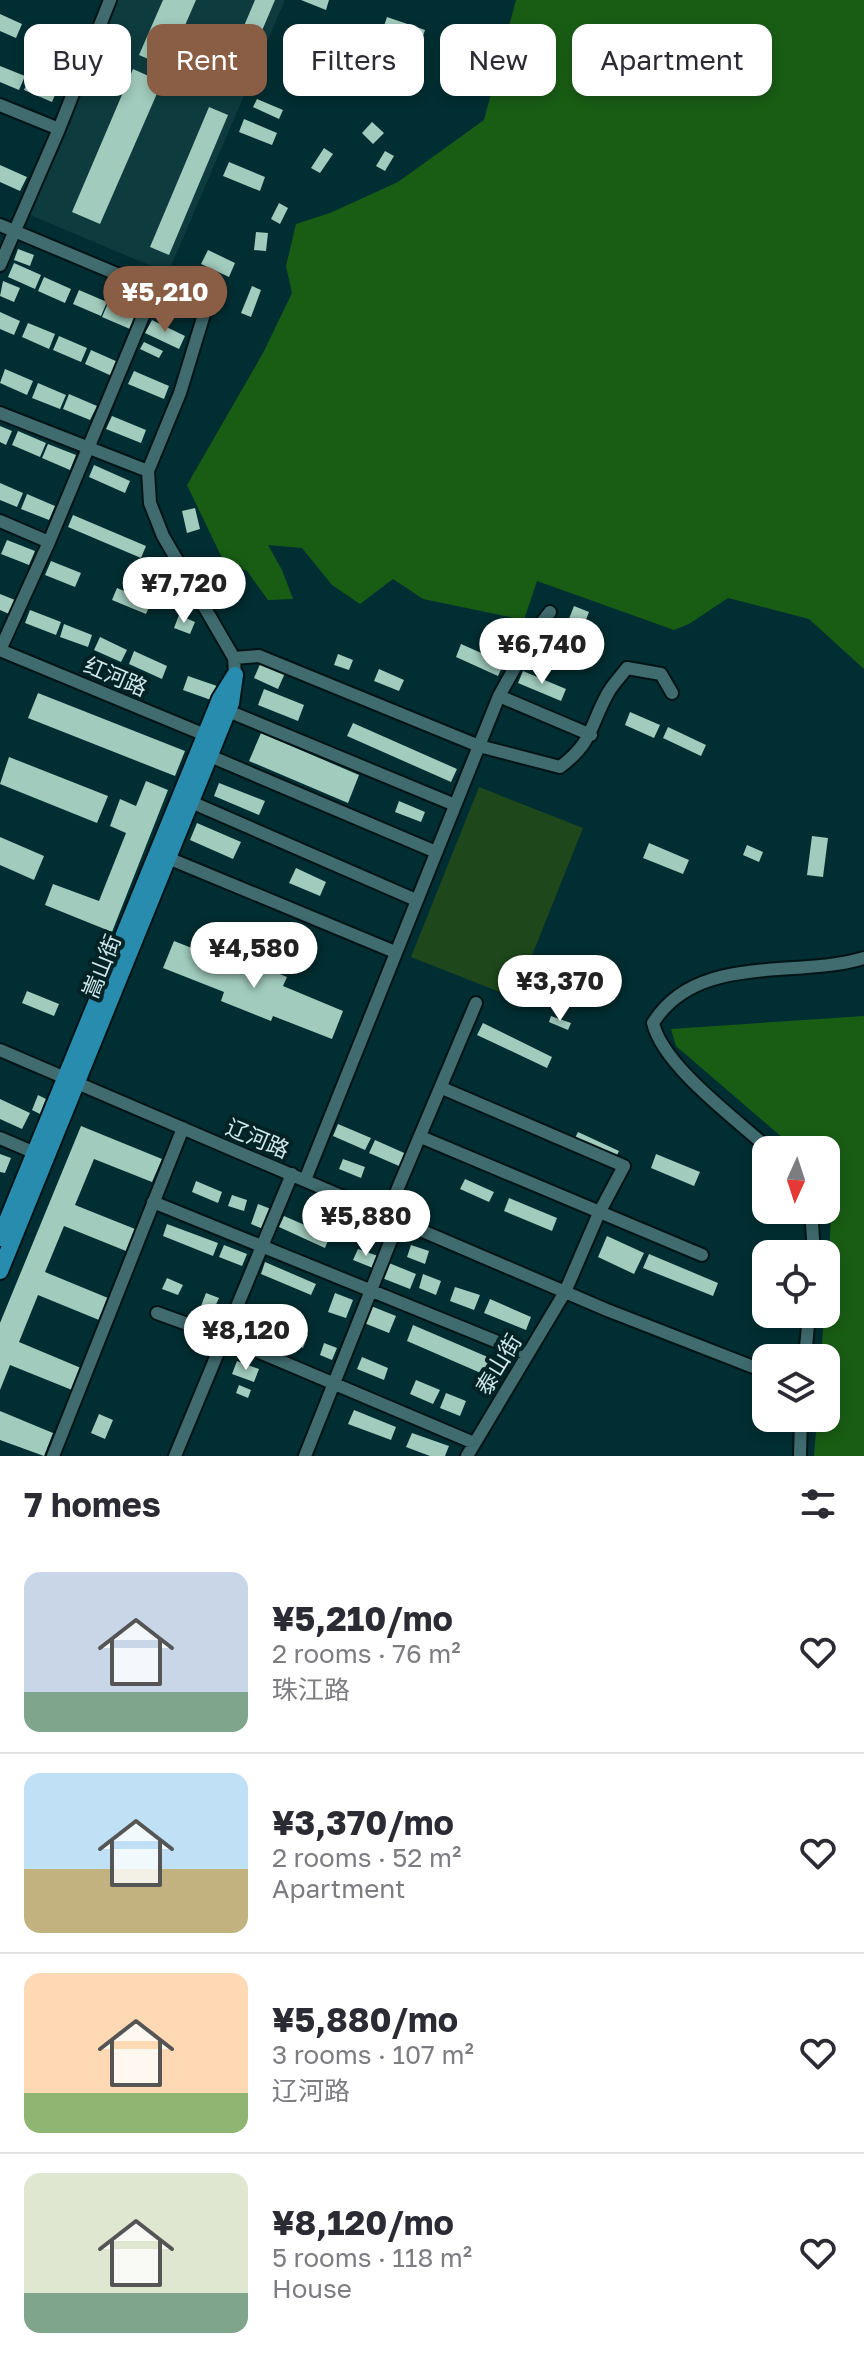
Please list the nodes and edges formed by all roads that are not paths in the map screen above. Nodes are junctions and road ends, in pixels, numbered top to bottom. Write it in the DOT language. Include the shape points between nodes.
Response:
graph roads {
  1 [pos="110,0"];
  2 [pos="0,105"];
  3 [pos="59,129"];
  4 [pos="0,225"];
  5 [pos="15,231"];
  6 [pos="0,265"];
  7 [pos="154,290"];
  8 [pos="0,413"];
  9 [pos="89,448"];
  10 [pos="148,471"];
  11 [pos="0,521"];
  12 [pos="49,542"];
  13 [pos="550,612"];
  14 [pos="0,650"];
  15 [pos="234,666"];
  16 [pos="672,693"];
  17 [pos="499,696"];
  18 [pos="228,711"];
  19 [pos="591,735"];
  20 [pos="210,744"];
  21 [pos="479,746"];
  22 [pos="191,802"];
  23 [pos="455,805"];
  24 [pos="436,852"];
  25 [pos="168,858"];
  26 [pos="416,900"];
  27 [pos="395,952"];
  28 [pos="864,958"];
  29 [pos="476,1003"];
  30 [pos="0,1050"];
  31 [pos="71,1080"];
  32 [pos="442,1088"];
  33 [pos="183,1128"];
  34 [pos="755,1136"];
  35 [pos="421,1137"];
  36 [pos="0,1138"];
  37 [pos="35,1153"];
  38 [pos="292,1174"];
  39 [pos="305,1180"];
  40 [pos="153,1202"];
  41 [pos="599,1213"];
  42 [pos="393,1217"];
  43 [pos="0,1238"];
  44 [pos="263,1246"];
  45 [pos="702,1255"];
  46 [pos="0,1271"];
  47 [pos="371,1289"];
  48 [pos="565,1292"];
  49 [pos="157,1313"];
  50 [pos="226,1338"];
  51 [pos="527,1354"];
  52 [pos="752,1366"];
  53 [pos="333,1385"];
  54 [pos="801,1432"];
  55 [pos="474,1443"];
  56 [pos="53,1456"];
  57 [pos="175,1456"];
  58 [pos="305,1456"];
  59 [pos="467,1456"];
  60 [pos="800,1456"];
  1 -- 3 [label="street"];
  2 -- 3 [label="street"];
  3 -- 5 [label="street"];
  4 -- 5 [label="street"];
  5 -- 6 [label="street"];
  5 -- 7 [label="street"];
  7 -- 9 [label="street"];
  7 -- 10 [label="street" via="205,311"];
  8 -- 9 [label="street"];
  9 -- 10 [label="street"];
  9 -- 12 [label="street"];
  10 -- 15 [label="street" via="150,503 163,536"];
  11 -- 12 [label="street"];
  12 -- 14 [label="street"];
  13 -- 17 [label="street"];
  14 -- 20 [label="street, 红河路"];
  15 -- 18 [label="main road, 嵩山街"];
  15 -- 20 [label="main road, 嵩山街"];
  15 -- 21 [label="street" via="259,656"];
  16 -- 19 [label="street" via="661,674 627,668 608,692"];
  17 -- 19 [label="street"];
  17 -- 21 [label="street"];
  18 -- 20 [label="main road, 嵩山街"];
  18 -- 23 [label="street"];
  19 -- 21 [label="street" via="560,767"];
  20 -- 22 [label="main road, 嵩山街"];
  20 -- 24 [label="street, 红河路"];
  20 -- 31 [label="main road, 嵩山街"];
  21 -- 23 [label="street"];
  22 -- 25 [label="main road, 嵩山街"];
  22 -- 26 [label="street"];
  23 -- 24 [label="street"];
  24 -- 26 [label="street"];
  25 -- 27 [label="street"];
  25 -- 31 [label="main road, 嵩山街"];
  26 -- 27 [label="street"];
  27 -- 39 [label="street"];
  28 -- 34 [label="street" via="839,966 743,970 694,987 663,1007 653,1023 670,1059"];
  29 -- 32 [label="street"];
  30 -- 31 [label="street, 辽河路"];
  31 -- 33 [label="street, 辽河路"];
  31 -- 37 [label="main road, 嵩山街"];
  31 -- 46 [label="main road, 嵩山街"];
  32 -- 35 [label="street"];
  32 -- 41 [label="street, 泰山街" via="624,1166"];
  33 -- 38 [label="street, 辽河路"];
  33 -- 40 [label="street"];
  35 -- 41 [label="street"];
  35 -- 42 [label="street"];
  36 -- 37 [label="street"];
  37 -- 43 [label="main road, 嵩山街"];
  38 -- 39 [label="street, 辽河路"];
  38 -- 44 [label="street"];
  39 -- 42 [label="street, 辽河路"];
  40 -- 44 [label="street"];
  40 -- 56 [label="street"];
  41 -- 45 [label="street"];
  41 -- 48 [label="street, 泰山街"];
  42 -- 47 [label="street"];
  42 -- 48 [label="street, 辽河路"];
  44 -- 47 [label="street"];
  44 -- 50 [label="street"];
  47 -- 51 [label="street"];
  47 -- 53 [label="street"];
  48 -- 51 [label="street, 泰山街"];
  48 -- 52 [label="street, 辽河路"];
  49 -- 50 [label="street"];
  50 -- 53 [label="street"];
  50 -- 57 [label="street"];
  51 -- 55 [label="street, 泰山街"];
  53 -- 55 [label="street"];
  53 -- 58 [label="street"];
  54 -- 60 [label="street"];
  55 -- 59 [label="street, 泰山街"];
}
